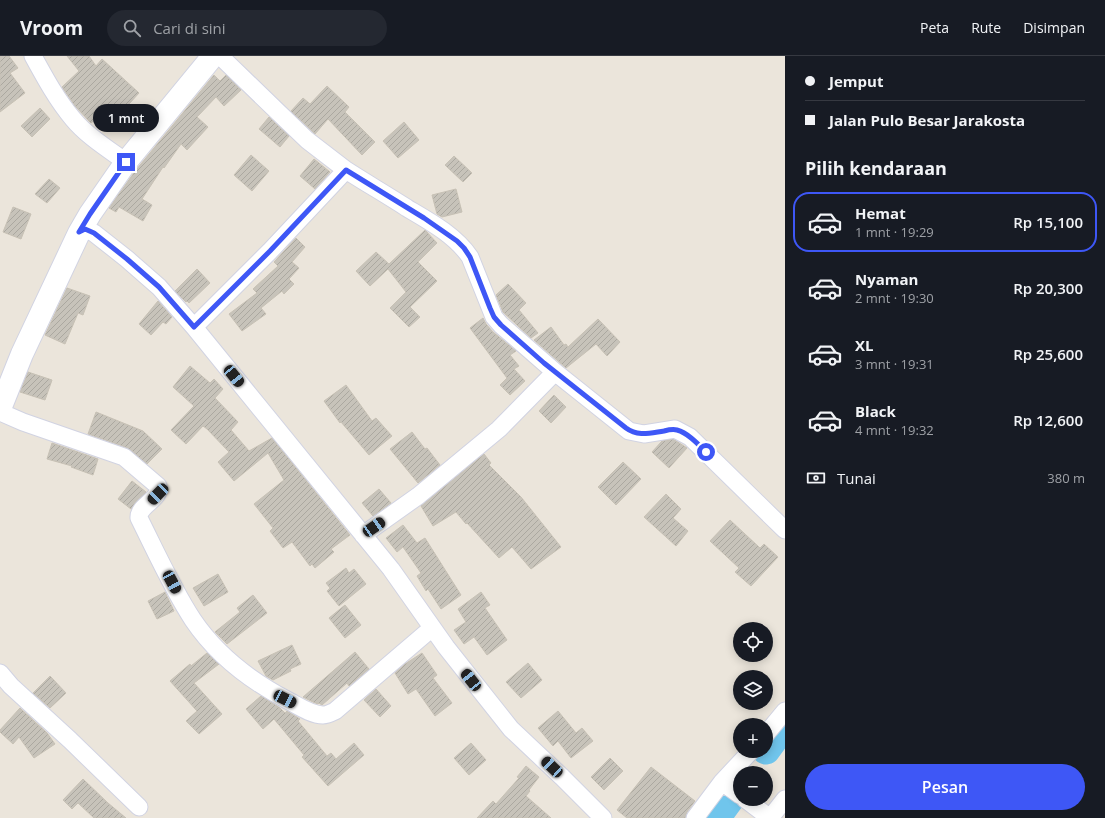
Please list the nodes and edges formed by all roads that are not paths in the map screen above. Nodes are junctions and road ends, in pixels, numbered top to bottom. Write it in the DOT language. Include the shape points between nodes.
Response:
graph roads {
  1 [pos="33,56"];
  2 [pos="213,56"];
  3 [pos="220,56"];
  4 [pos="126,162"];
  5 [pos="346,170"];
  6 [pos="79,232"];
  7 [pos="194,327"];
  8 [pos="555,372"];
  9 [pos="0,410"];
  10 [pos="785,530"];
  11 [pos="362,534"];
  12 [pos="432,628"];
  13 [pos="0,673"];
  14 [pos="785,711"];
  15 [pos="773,726"];
  16 [pos="733,797"];
  17 [pos="785,799"];
  18 [pos="754,806"];
  19 [pos="139,807"];
  20 [pos="603,818"];
  21 [pos="695,818"];
  22 [pos="770,818"];
  1 -- 4 [label="street" via="46,81 73,120"];
  2 -- 4 [label="street"];
  3 -- 5 [label="street" via="307,140"];
  4 -- 6 [label="street"];
  5 -- 7 [label="street"];
  5 -- 8 [label="street" via="457,241 470,257 494,317"];
  6 -- 7 [label="street" via="85,229 94,233 127,259 159,287"];
  6 -- 9 [label="street" via="22,354"];
  7 -- 11 [label="street"];
  8 -- 10 [label="street" via="629,431 644,434 675,429 690,437"];
  8 -- 11 [label="street" via="499,429 418,496"];
  9 -- 12 [label="street" via="23,422 124,457 158,486 158,494 141,511 139,518 184,606 210,641 232,662 258,684 306,710 325,715 335,711"];
  11 -- 12 [label="street" via="391,569"];
  12 -- 20 [label="street" via="511,729"];
  13 -- 19 [label="street"];
  14 -- 15 [label="street"];
  16 -- 21 [label="street"];
  17 -- 22 [label="street"];
  18 -- 22 [label="street"];
}
